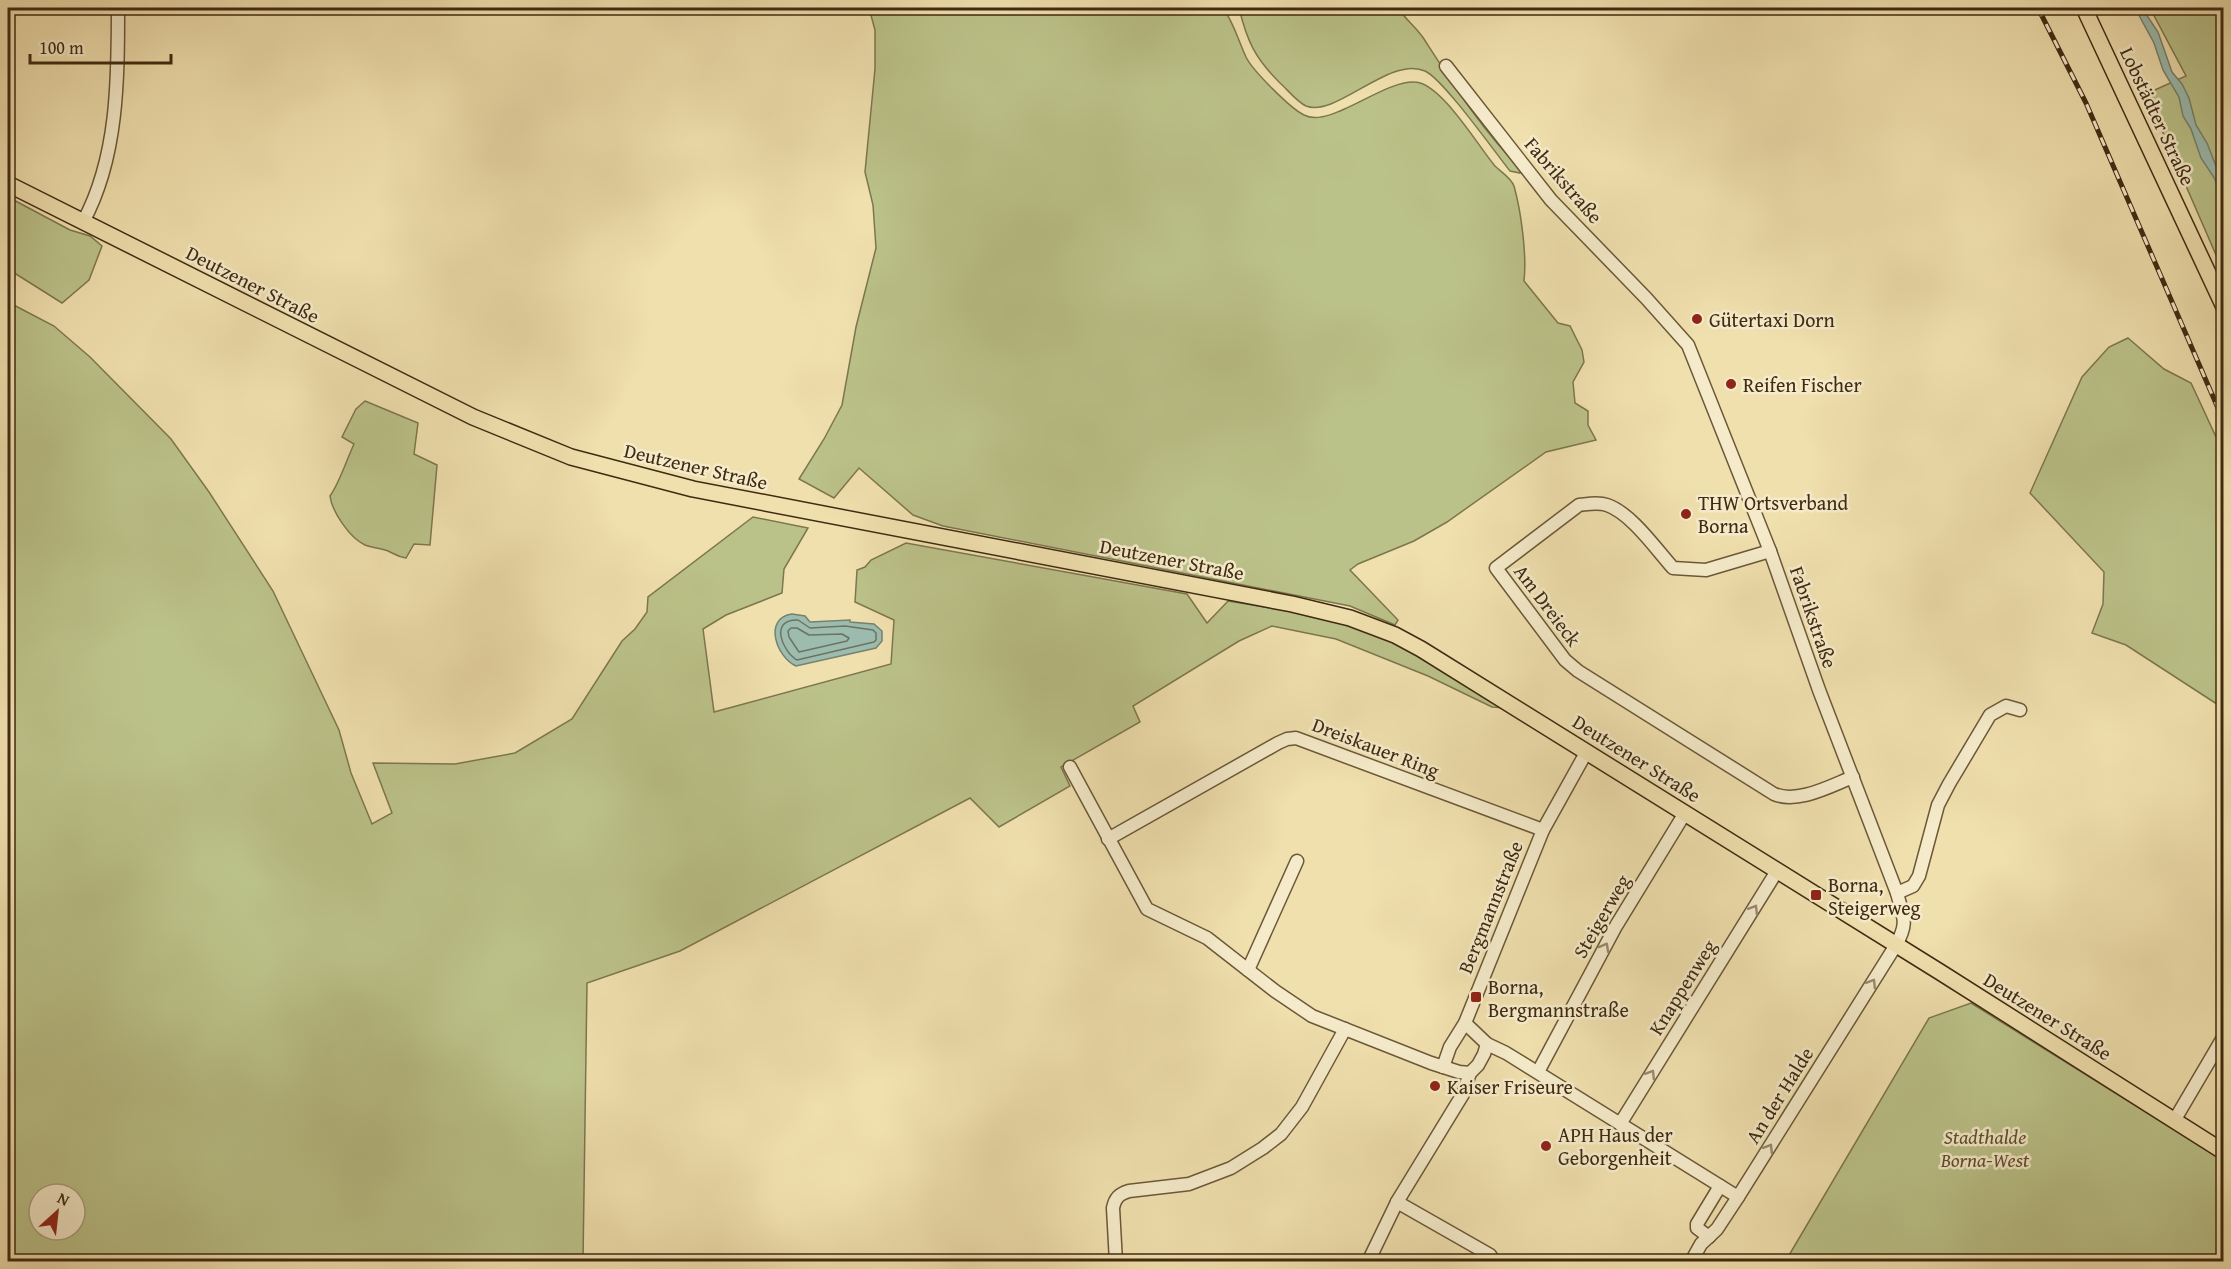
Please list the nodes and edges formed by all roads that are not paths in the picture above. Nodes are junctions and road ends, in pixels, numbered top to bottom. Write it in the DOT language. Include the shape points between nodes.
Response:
graph roads {
  1 [pos="118,8"];
  2 [pos="2084,8"];
  3 [pos="1446,66"];
  4 [pos="8,184"];
  5 [pos="83,222"];
  6 [pos="2223,307"];
  7 [pos="1770,551"];
  8 [pos="2020,710"];
  9 [pos="1587,751"];
  10 [pos="1070,767"];
  11 [pos="1853,777"];
  12 [pos="1685,813"];
  13 [pos="1543,830"];
  14 [pos="1108,839"];
  15 [pos="1297,861"];
  16 [pos="1777,871"];
  17 [pos="1897,893"];
  18 [pos="1896,945"];
  19 [pos="1248,970"];
  20 [pos="1465,1023"];
  21 [pos="1345,1029"];
  22 [pos="2223,1036"];
  23 [pos="1487,1044"];
  24 [pos="1443,1067"];
  25 [pos="1538,1072"];
  26 [pos="1470,1073"];
  27 [pos="2174,1121"];
  28 [pos="1620,1124"];
  29 [pos="2223,1152"];
  30 [pos="1720,1186"];
  31 [pos="1738,1197"];
  32 [pos="1397,1202"];
  33 [pos="1709,1237"];
  34 [pos="1116,1262"];
  35 [pos="1368,1262"];
  36 [pos="1495,1262"];
  37 [pos="1691,1262"];
  1 -- 5 [label="street" via="110,140 94,202"];
  2 -- 6 [label="main road, Lobstädter Straße"];
  3 -- 7 [label="street, Fabrikstraße" via="1551,200 1688,345"];
  4 -- 5 [label="main road, Deutzener Straße"];
  5 -- 9 [label="main road, Deutzener Straße" via="473,417 572,457 693,489 1328,612 1422,649"];
  7 -- 11 [label="street, Fabrikstraße"];
  7 -- 11 [label="street, Am Dreieck" via="1706,570 1672,568 1629,519 1610,506 1596,503 1579,505 1496,568 1565,660 1578,671 1774,794 1794,798"];
  8 -- 17 [label="street" via="2006,706 1990,715 1938,805 1919,876 1912,886"];
  9 -- 12 [label="main road, Deutzener Straße"];
  9 -- 13 [label="street, Bergmannstraße"];
  10 -- 14 [label="street"];
  11 -- 17 [label="street, Fabrikstraße"];
  12 -- 16 [label="main road, Deutzener Straße"];
  25 -- 12 [label="street, Steigerweg, one-way" via="1616,926"];
  13 -- 14 [label="street, Dreiskauer Ring" via="1296,738 1278,743"];
  13 -- 20 [label="street, Bergmannstraße"];
  14 -- 19 [label="street" via="1147,909 1207,938"];
  15 -- 19 [label="street"];
  16 -- 18 [label="main road, Deutzener Straße"];
  28 -- 16 [label="street, Knappenweg, one-way"];
  17 -- 18 [label="street, Fabrikstraße" via="1905,924"];
  18 -- 27 [label="main road, Deutzener Straße"];
  31 -- 18 [label="street, An der Halde, one-way"];
  19 -- 21 [label="street" via="1303,1011"];
  20 -- 23 [label="street"];
  20 -- 24 [label="street, Bergmannstraße"];
  21 -- 24 [label="street"];
  21 -- 34 [label="street" via="1302,1107 1281,1134 1263,1148 1206,1179 1119,1195 1113,1208"];
  22 -- 27 [label="street"];
  23 -- 25 [label="street"];
  23 -- 26 [label="street" via="1485,1054"];
  24 -- 26 [label="street"];
  25 -- 28 [label="street"];
  26 -- 32 [label="street" via="1463,1094"];
  27 -- 29 [label="main road, Deutzener Straße"];
  28 -- 30 [label="street"];
  30 -- 31 [label="street"];
  30 -- 33 [label="street" via="1697,1224"];
  31 -- 33 [label="street, An der Halde"];
  32 -- 35 [label="street"];
  32 -- 36 [label="street" via="1490,1255"];
  33 -- 37 [label="street, An der Halde"];
}
